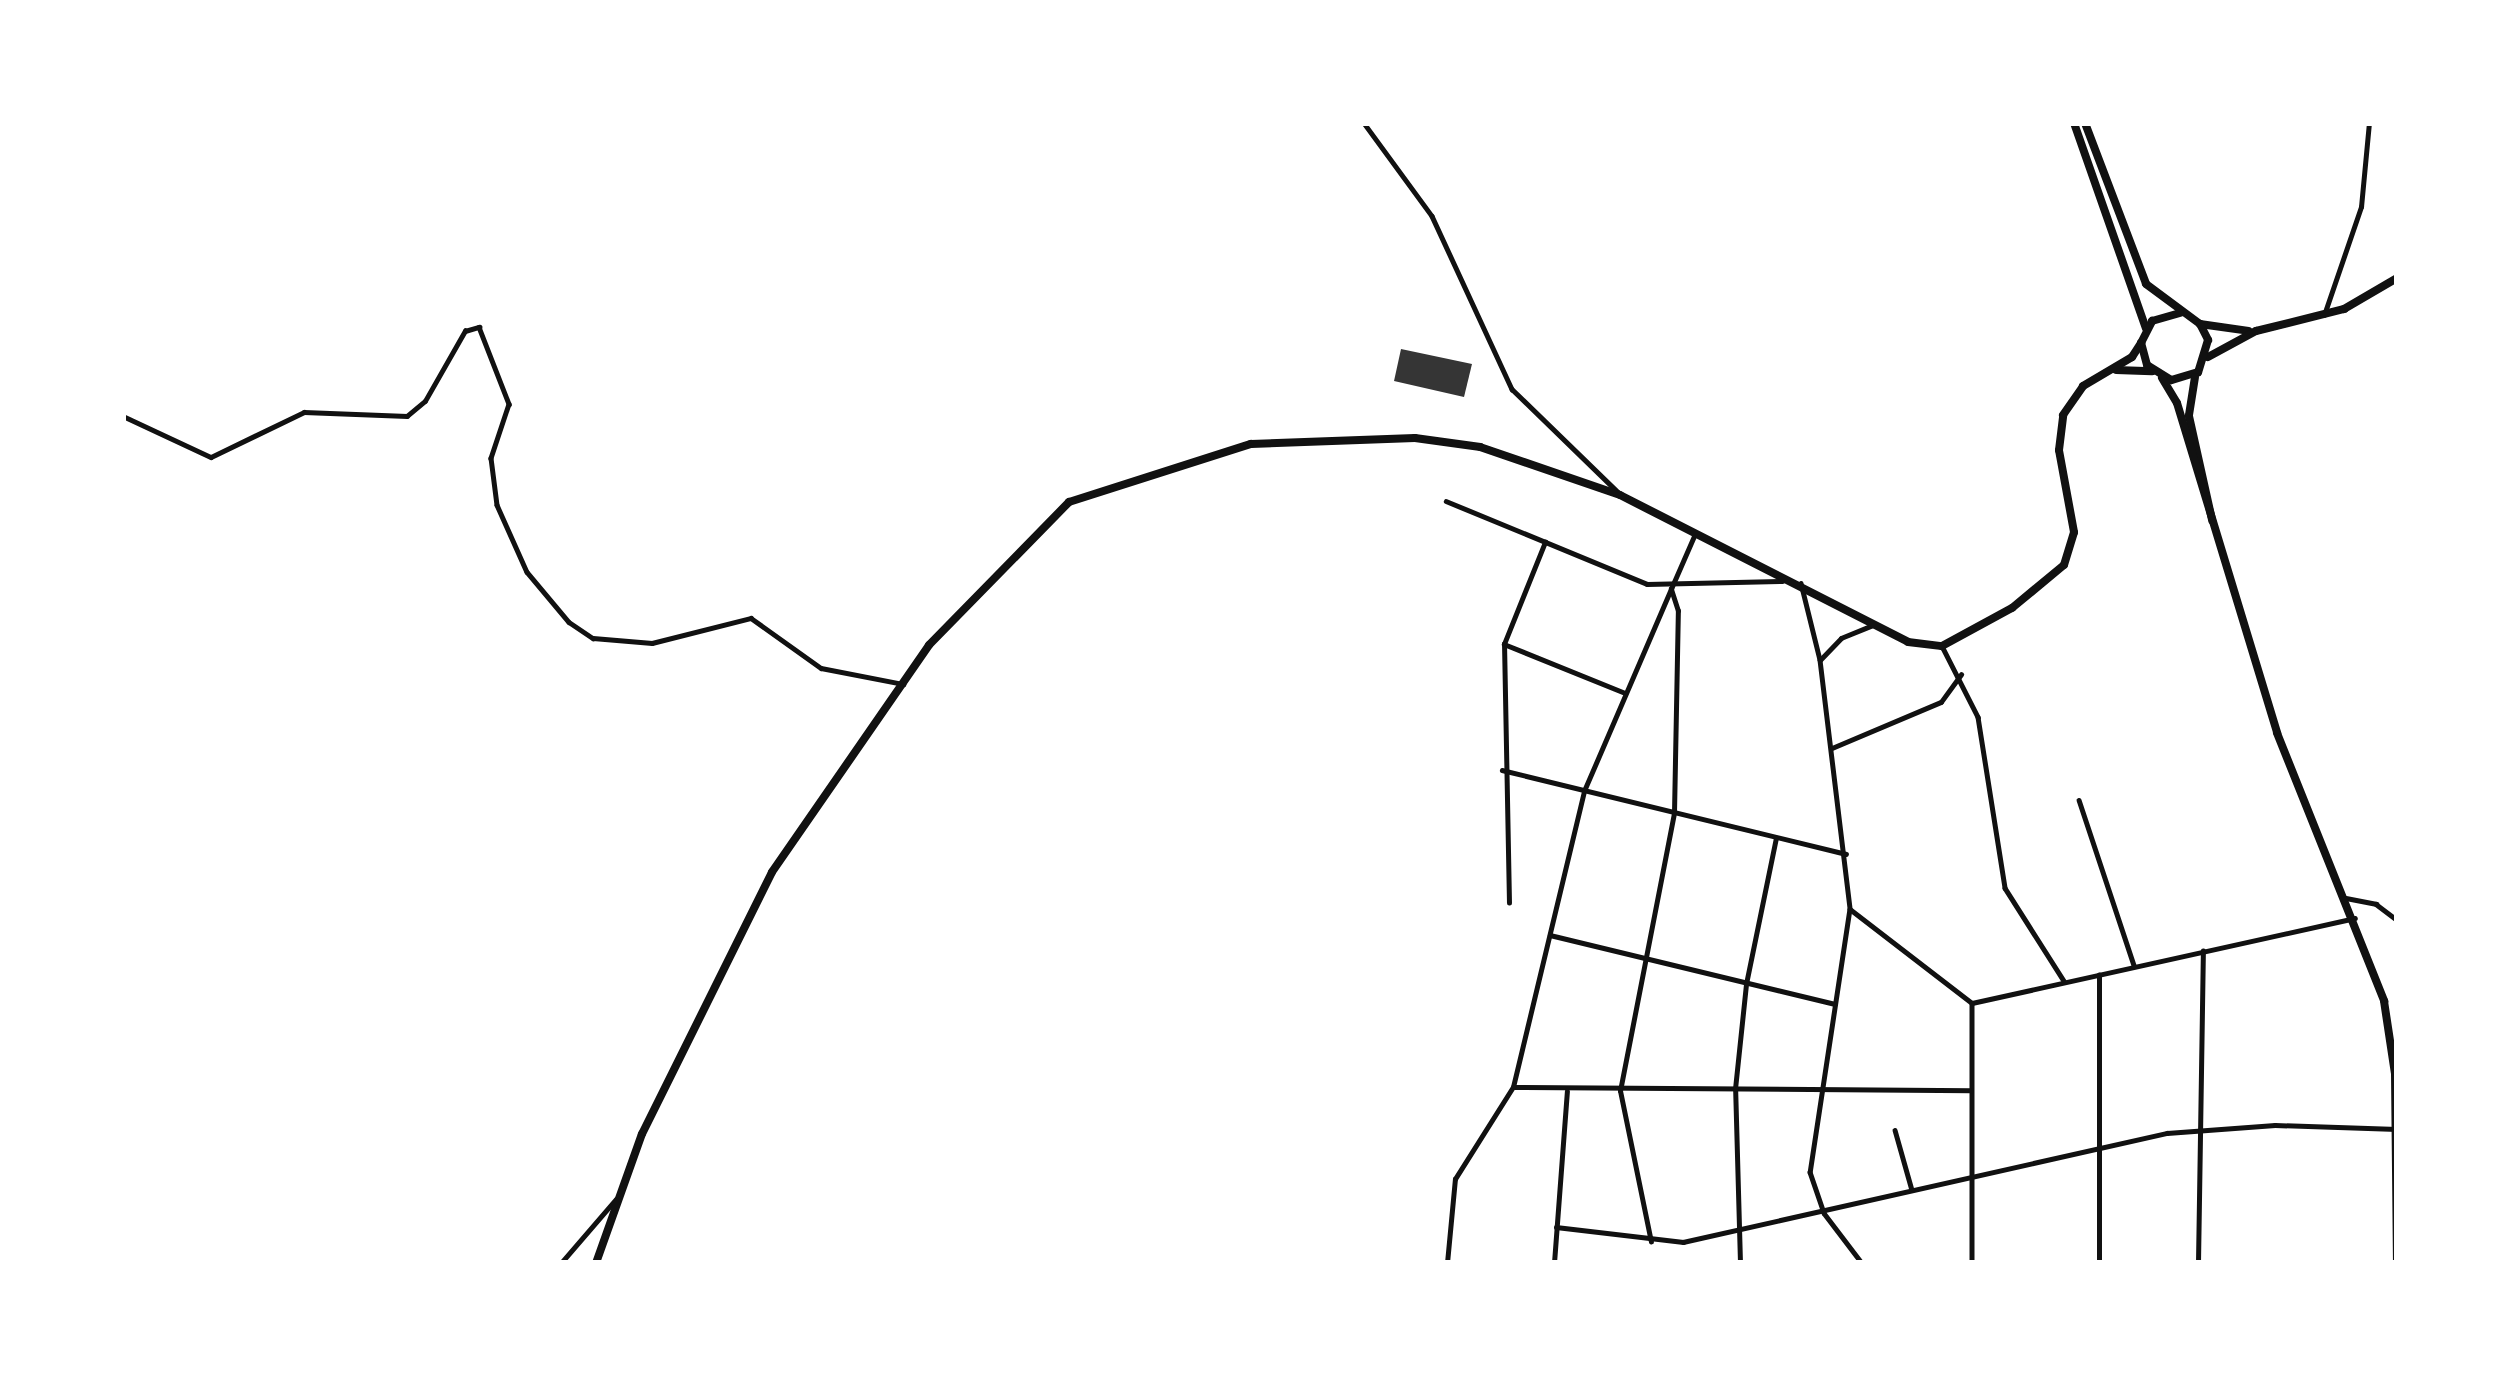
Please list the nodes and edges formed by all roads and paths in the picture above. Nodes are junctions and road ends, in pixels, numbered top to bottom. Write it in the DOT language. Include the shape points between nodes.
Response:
graph roads {
  1 [pos="1364,123"];
  2 [pos="2074,123"];
  3 [pos="2085,123"];
  4 [pos="2369,123"];
  5 [pos="2397,278"];
  6 [pos="2180,313"];
  7 [pos="2324,314"];
  8 [pos="2200,324"];
  9 [pos="2146,329"];
  10 [pos="2256,331"];
  11 [pos="2141,343"];
  12 [pos="2207,357"];
  13 [pos="2115,370"];
  14 [pos="2152,371"];
  15 [pos="2198,372"];
  16 [pos="2162,378"];
  17 [pos="123,416"];
  18 [pos="1620,495"];
  19 [pos="1446,501"];
  20 [pos="1696,531"];
  21 [pos="2215,533"];
  22 [pos="1545,542"];
  23 [pos="1798,582"];
  24 [pos="1671,589"];
  25 [pos="1873,625"];
  26 [pos="1504,644"];
  27 [pos="1942,646"];
  28 [pos="1820,660"];
  29 [pos="1961,674"];
  30 [pos="903,684"];
  31 [pos="1625,693"];
  32 [pos="1832,748"];
  33 [pos="1502,770"];
  34 [pos="1584,791"];
  35 [pos="2079,800"];
  36 [pos="1674,812"];
  37 [pos="1776,838"];
  38 [pos="1846,854"];
  39 [pos="2346,898"];
  40 [pos="1509,903"];
  41 [pos="1850,908"];
  42 [pos="2355,918"];
  43 [pos="2397,920"];
  44 [pos="1550,935"];
  45 [pos="2203,951"];
  46 [pos="1641,958"];
  47 [pos="2134,965"];
  48 [pos="2098,973"];
  49 [pos="2064,981"];
  50 [pos="1746,984"];
  51 [pos="1972,1003"];
  52 [pos="1834,1004"];
  53 [pos="1514,1087"];
  54 [pos="1735,1089"];
  55 [pos="1820,1089"];
  56 [pos="1620,1090"];
  57 [pos="1971,1090"];
  58 [pos="1567,1091"];
  59 [pos="2200,1129"];
  60 [pos="2396,1129"];
  61 [pos="1895,1130"];
  62 [pos="2099,1146"];
  63 [pos="1970,1176"];
  64 [pos="1912,1190"];
  65 [pos="622,1191"];
  66 [pos="1824,1213"];
  67 [pos="1556,1226"];
  68 [pos="1737,1234"];
  69 [pos="1651,1244"];
  70 [pos="561,1263"];
  71 [pos="596,1263"];
  72 [pos="1448,1263"];
  73 [pos="1554,1263"];
  74 [pos="1740,1263"];
  75 [pos="1862,1263"];
  76 [pos="1972,1263"];
  77 [pos="2098,1263"];
  78 [pos="2198,1263"];
  79 [pos="2397,1263"];
  1 -- 18 [label="street" via="1432,216 1512,389"];
  2 -- 9 [label="main road"];
  3 -- 6 [label="main road" via="2146,284"];
  4 -- 7 [label="street" via="2361,207"];
  5 -- 7 [label="main road"];
  6 -- 8 [label="main road"];
  6 -- 9 [label="main road"];
  7 -- 10 [label="main road"];
  8 -- 10 [label="main road"];
  8 -- 12 [label="main road"];
  9 -- 11 [label="main road"];
  10 -- 12 [label="main road"];
  11 -- 13 [label="main road"];
  11 -- 14 [label="main road"];
  12 -- 15 [label="main road"];
  13 -- 14 [label="main road"];
  13 -- 27 [label="main road" via="2083,386 2063,415 2059,450 2074,532 2064,565 1998,617"];
  14 -- 16 [label="main road"];
  15 -- 16 [label="main road"];
  15 -- 21 [label="main road" via="2189,416"];
  16 -- 21 [label="main road" via="2177,403"];
  17 -- 30 [label="street" via="211,457 304,412 406,416 472,325 485,334 508,395 491,458 496,505 527,572 569,622 593,638 652,644 751,618 820,668"];
  18 -- 20 [label="main road"];
  18 -- 30 [label="main road" via="1451,442 1294,440 1220,450 1109,484 1050,516 958,611"];
  19 -- 22 [label="street"];
  20 -- 23 [label="main road"];
  20 -- 24 [label="street"];
  21 -- 39 [label="main road" via="2251,653"];
  22 -- 24 [label="street"];
  22 -- 26 [label="street"];
  23 -- 24 [label="street"];
  23 -- 25 [label="main road"];
  23 -- 28 [label="street"];
  24 -- 31 [label="street"];
  24 -- 36 [label="street" via="1678,611"];
  25 -- 27 [label="main road"];
  25 -- 28 [label="street" via="1841,638"];
  26 -- 31 [label="street"];
  26 -- 33 [label="street"];
  27 -- 29 [label="street"];
  28 -- 32 [label="street"];
  29 -- 32 [label="street" via="1941,702"];
  29 -- 49 [label="street" via="1993,772 2005,888"];
  30 -- 65 [label="main road" via="737,929"];
  31 -- 34 [label="street"];
  32 -- 38 [label="street"];
  33 -- 34 [label="street"];
  33 -- 40 [label="street"];
  34 -- 36 [label="street"];
  34 -- 44 [label="street"];
  35 -- 47 [label="street"];
  36 -- 37 [label="street"];
  36 -- 46 [label="street"];
  37 -- 38 [label="street"];
  37 -- 50 [label="street"];
  38 -- 41 [label="street"];
  39 -- 42 [label="main road"];
  39 -- 43 [label="street" via="2376,904"];
  41 -- 51 [label="street"];
  41 -- 52 [label="street"];
  42 -- 45 [label="street"];
  42 -- 60 [label="main road" via="2390,1036"];
  44 -- 46 [label="street"];
  44 -- 53 [label="street"];
  45 -- 47 [label="street"];
  45 -- 59 [label="street"];
  46 -- 50 [label="street"];
  46 -- 56 [label="street"];
  47 -- 48 [label="street"];
  48 -- 49 [label="street"];
  48 -- 62 [label="street"];
  49 -- 51 [label="street"];
  50 -- 52 [label="street"];
  50 -- 54 [label="street"];
  51 -- 57 [label="street"];
  52 -- 55 [label="street"];
  53 -- 58 [label="street"];
  53 -- 72 [label="street" via="1455,1179"];
  54 -- 55 [label="street"];
  54 -- 56 [label="street"];
  54 -- 68 [label="street"];
  55 -- 57 [label="street"];
  55 -- 66 [label="street" via="1810,1172"];
  56 -- 58 [label="street"];
  56 -- 69 [label="street"];
  57 -- 63 [label="street"];
  58 -- 67 [label="street"];
  59 -- 60 [label="street"];
  59 -- 62 [label="street"];
  59 -- 78 [label="street"];
  60 -- 79 [label="main road"];
  61 -- 64 [label="street"];
  62 -- 63 [label="street"];
  62 -- 77 [label="street"];
  63 -- 64 [label="street"];
  63 -- 76 [label="street"];
  64 -- 66 [label="street"];
  65 -- 70 [label="street"];
  65 -- 71 [label="main road"];
  66 -- 68 [label="street"];
  66 -- 75 [label="street"];
  67 -- 69 [label="street"];
  67 -- 73 [label="street"];
  68 -- 69 [label="street"];
  68 -- 74 [label="street"];
}
